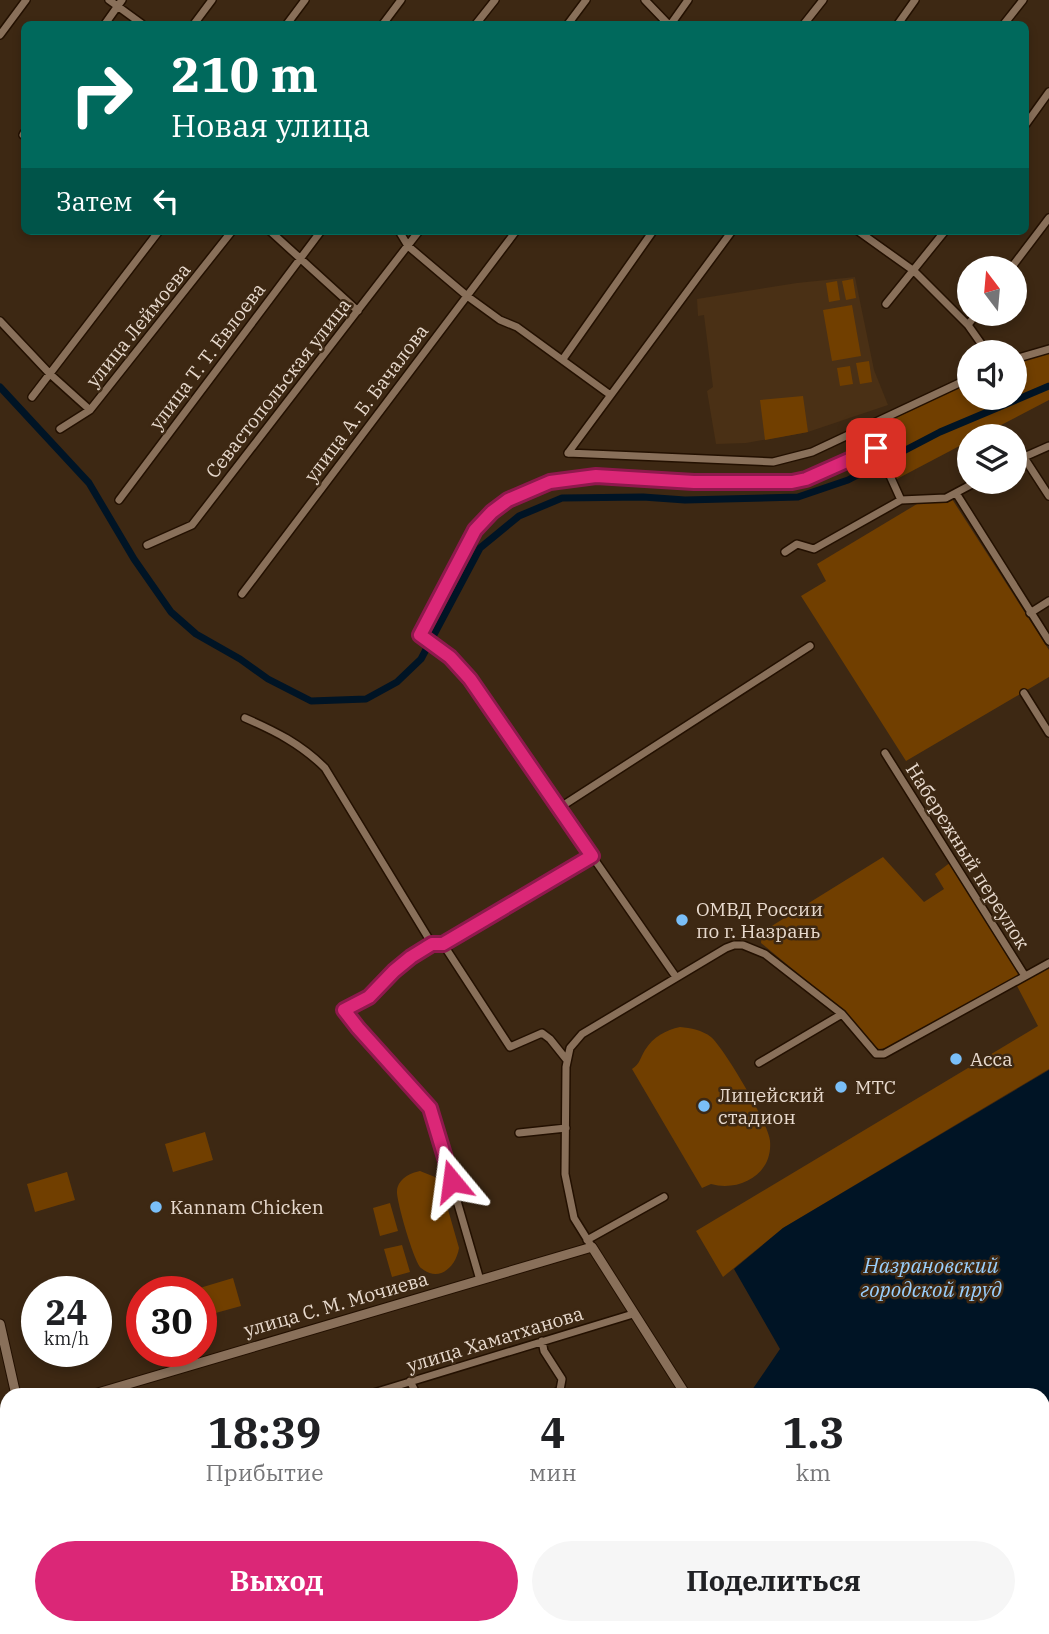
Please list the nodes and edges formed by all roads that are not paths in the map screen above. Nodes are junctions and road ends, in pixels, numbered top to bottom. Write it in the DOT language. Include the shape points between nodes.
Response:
graph roads {
  1 [pos="26,0"];
  2 [pos="109,0"];
  3 [pos="212,0"];
  4 [pos="305,0"];
  5 [pos="401,0"];
  6 [pos="495,0"];
  7 [pos="586,0"];
  8 [pos="645,0"];
  9 [pos="688,0"];
  10 [pos="823,0"];
  11 [pos="915,0"];
  12 [pos="1023,0"];
  13 [pos="120,3"];
  14 [pos="106,21"];
  15 [pos="139,21"];
  16 [pos="196,21"];
  17 [pos="289,21"];
  18 [pos="385,21"];
  19 [pos="478,21"];
  20 [pos="570,21"];
  21 [pos="666,21"];
  22 [pos="671,21"];
  23 [pos="806,21"];
  24 [pos="900,21"];
  25 [pos="1006,21"];
  26 [pos="0,35"];
  27 [pos="1049,92"];
  28 [pos="1029,120"];
  29 [pos="1049,218"];
  30 [pos="156,235"];
  31 [pos="229,235"];
  32 [pos="274,235"];
  33 [pos="318,235"];
  34 [pos="401,235"];
  35 [pos="416,235"];
  36 [pos="513,235"];
  37 [pos="650,235"];
  38 [pos="729,235"];
  39 [pos="864,235"];
  40 [pos="941,235"];
  41 [pos="408,246"];
  42 [pos="1021,256"];
  43 [pos="300,259"];
  44 [pos="914,271"];
  45 [pos="467,296"];
  46 [pos="886,304"];
  47 [pos="358,311"];
  48 [pos="957,314"];
  49 [pos="0,321"];
  50 [pos="1048,348"];
  51 [pos="1027,355"];
  52 [pos="563,359"];
  53 [pos="50,373"];
  54 [pos="957,384"];
  55 [pos="609,394"];
  56 [pos="32,397"];
  57 [pos="90,411"];
  58 [pos="864,428"];
  59 [pos="60,429"];
  60 [pos="1049,446"];
  61 [pos="876,448"];
  62 [pos="1027,454"];
  63 [pos="1027,462"];
  64 [pos="956,494"];
  65 [pos="1049,496"];
  66 [pos="119,500"];
  67 [pos="901,500"];
  68 [pos="147,545"];
  69 [pos="785,552"];
  70 [pos="242,594"];
  71 [pos="1049,601"];
  72 [pos="1030,613"];
  73 [pos="1049,641"];
  74 [pos="810,646"];
  75 [pos="1024,693"];
  76 [pos="244,718"];
  77 [pos="1049,733"];
  78 [pos="885,753"];
  79 [pos="559,808"];
  80 [pos="592,856"];
  81 [pos="432,944"];
  82 [pos="443,944"];
  83 [pos="1049,963"];
  84 [pos="1025,976"];
  85 [pos="676,977"];
  86 [pos="842,1014"];
  87 [pos="566,1059"];
  88 [pos="759,1063"];
  89 [pos="566,1128"];
  90 [pos="519,1133"];
  91 [pos="664,1197"];
  92 [pos="589,1243"];
  93 [pos="480,1280"];
  94 [pos="634,1314"];
  95 [pos="0,1324"];
  96 [pos="542,1340"];
  97 [pos="410,1381"];
  98 [pos="14,1388"];
  99 [pos="115,1388"];
  100 [pos="388,1388"];
  101 [pos="414,1388"];
  102 [pos="560,1388"];
  103 [pos="682,1388"];
  1 -- 26 [label="street"];
  2 -- 13 [label="street"];
  3 -- 16 [label="street"];
  4 -- 17 [label="street"];
  5 -- 18 [label="street"];
  6 -- 19 [label="street"];
  7 -- 20 [label="street"];
  8 -- 21 [label="street"];
  9 -- 22 [label="street"];
  10 -- 23 [label="street"];
  11 -- 24 [label="street"];
  12 -- 25 [label="street"];
  13 -- 14 [label="street"];
  13 -- 15 [label="street"];
  27 -- 28 [label="street"];
  29 -- 42 [label="street"];
  30 -- 53 [label="street"];
  31 -- 57 [label="street, улица Леймоева"];
  32 -- 43 [label="street"];
  33 -- 43 [label="street, улица Т. Т. Евлоева"];
  34 -- 41 [label="street"];
  35 -- 41 [label="street, Севастопольская улица"];
  36 -- 45 [label="street, улица А. Б. Бачалова"];
  37 -- 52 [label="street"];
  38 -- 55 [label="street"];
  39 -- 44 [label="street"];
  40 -- 44 [label="street"];
  41 -- 45 [label="street"];
  41 -- 47 [label="street, Севастопольская улица"];
  43 -- 47 [label="street"];
  43 -- 66 [label="street, улица Т. Т. Евлоева"];
  44 -- 46 [label="street"];
  44 -- 48 [label="street"];
  45 -- 52 [label="street"];
  45 -- 70 [label="street, улица А. Б. Бачалова"];
  47 -- 68 [label="street, Севастопольская улица" via="192,525"];
  49 -- 53 [label="street"];
  50 -- 51 [label="street"];
  52 -- 55 [label="street"];
  53 -- 56 [label="street"];
  53 -- 57 [label="street"];
  54 -- 58 [label="street"];
  55 -- 58 [label="street" via="568,453 774,462 812,452"];
  57 -- 59 [label="street, улица Леймоева"];
  58 -- 61 [label="street"];
  60 -- 62 [label="street"];
  61 -- 67 [label="street"];
  61 -- 79 [label="street" via="792,482 596,476 550,482 508,500 475,530 420,635 470,679"];
  63 -- 65 [label="street"];
  64 -- 67 [label="street"];
  64 -- 72 [label="street"];
  67 -- 69 [label="street" via="814,549 797,544"];
  71 -- 72 [label="street"];
  72 -- 73 [label="street"];
  74 -- 79 [label="street"];
  75 -- 77 [label="street"];
  76 -- 81 [label="street" via="286,736 325,768"];
  78 -- 84 [label="street, Набережный переулок"];
  79 -- 80 [label="street"];
  80 -- 82 [label="street"];
  80 -- 85 [label="street"];
  81 -- 82 [label="street"];
  81 -- 93 [label="street" via="394,971 369,997 344,1010 430,1108"];
  82 -- 87 [label="street" via="510,1047 542,1033"];
  83 -- 84 [label="street"];
  84 -- 86 [label="street" via="884,1054 876,1055"];
  85 -- 86 [label="street" via="726,948 751,947"];
  85 -- 87 [label="street" via="582,1034"];
  86 -- 88 [label="street"];
  87 -- 89 [label="street"];
  89 -- 90 [label="street"];
  89 -- 92 [label="street" via="565,1174 574,1218"];
  91 -- 92 [label="street"];
  92 -- 93 [label="street, улица С. М. Мочиева"];
  92 -- 94 [label="street"];
  93 -- 99 [label="street, улица С. М. Мочиева"];
  94 -- 96 [label="street, улица Хаматханова"];
  94 -- 103 [label="street"];
  95 -- 98 [label="street"];
  96 -- 97 [label="street, улица Хаматханова"];
  96 -- 102 [label="street" via="562,1379"];
  97 -- 100 [label="street, улица Хаматханова"];
  97 -- 101 [label="street"];
}
